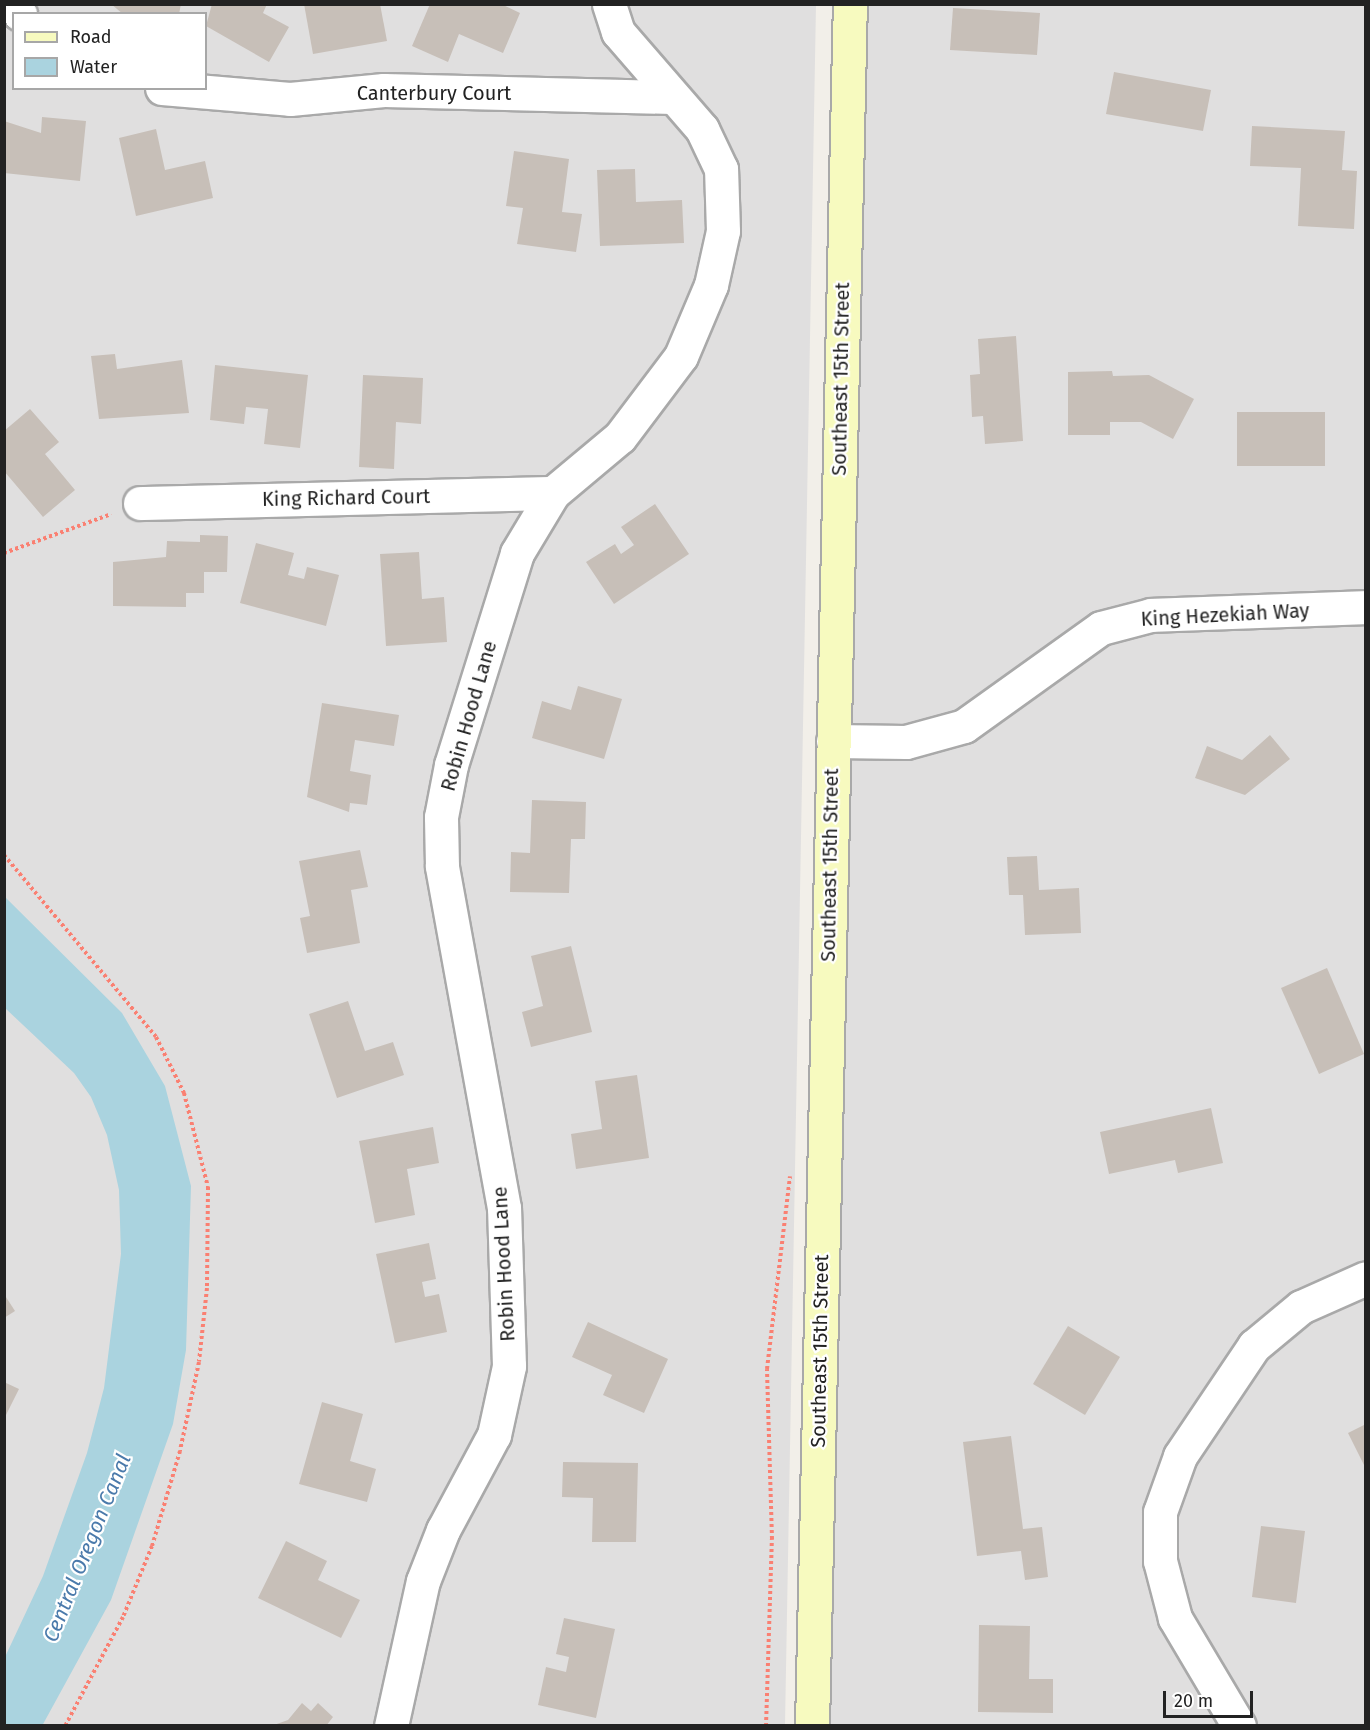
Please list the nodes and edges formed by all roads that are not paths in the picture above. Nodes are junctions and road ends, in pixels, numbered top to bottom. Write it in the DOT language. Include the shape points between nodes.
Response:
graph roads {
  1 [pos="609,4"];
  2 [pos="850,4"];
  3 [pos="185,90"];
  4 [pos="672,97"];
  5 [pos="552,493"];
  6 [pos="140,503"];
  7 [pos="1365,607"];
  8 [pos="833,741"];
  9 [pos="1365,1278"];
  10 [pos="391,1725"];
  11 [pos="812,1725"];
  12 [pos="1239,1725"];
  1 -- 4 [label="street, Robin Hood Lane" via="618,32"];
  2 -- 8 [label="main road, Southeast 15th Street"];
  3 -- 4 [label="street, Canterbury Court" via="290,99 384,90"];
  4 -- 5 [label="street, Robin Hood Lane" via="702,129 722,169 723,231 711,285 681,356 620,437"];
  5 -- 6 [label="street, King Richard Court"];
  5 -- 10 [label="street, Robin Hood Lane" via="517,554 451,765 441,817 442,866 504,1208 509,1366 494,1435 443,1530 423,1581"];
  7 -- 8 [label="street, King Hezekiah Way" via="1151,615 1101,628 964,726 906,742"];
  8 -- 11 [label="main road, Southeast 15th Street"];
  9 -- 12 [label="street" via="1301,1307 1254,1346 1180,1456 1160,1512 1160,1561 1175,1618"];
}
